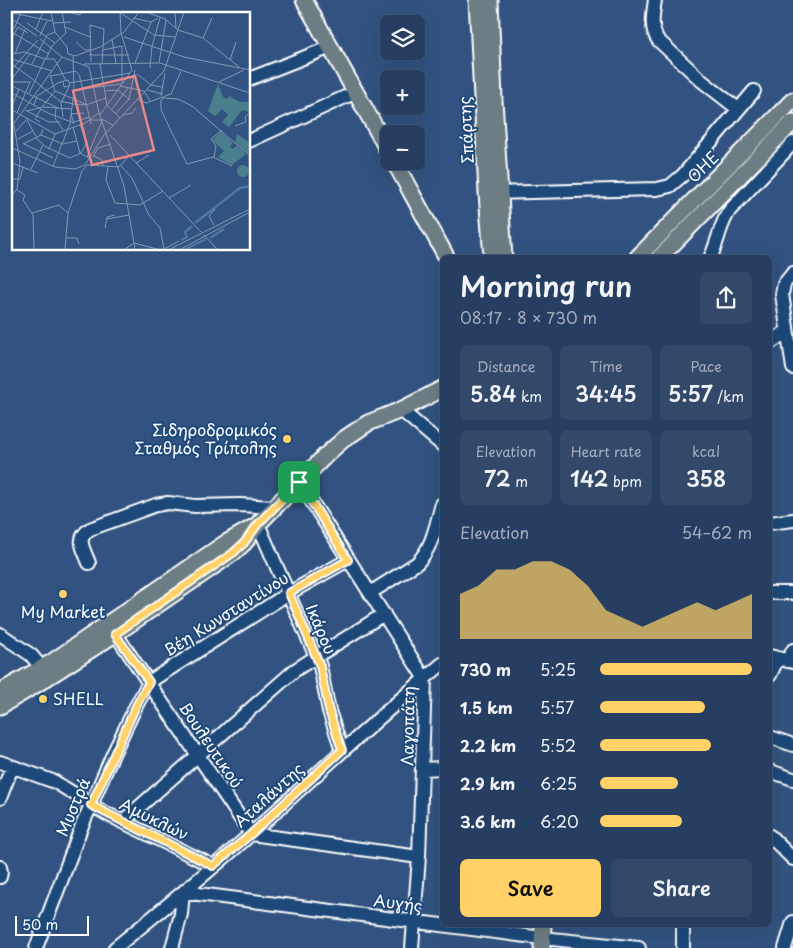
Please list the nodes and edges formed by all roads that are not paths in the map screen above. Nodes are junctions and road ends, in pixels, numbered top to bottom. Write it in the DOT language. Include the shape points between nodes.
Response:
graph roads {
  1 [pos="477,0"];
  2 [pos="490,0"];
  3 [pos="655,0"];
  4 [pos="307,1"];
  5 [pos="331,47"];
  6 [pos="250,79"];
  7 [pos="754,91"];
  8 [pos="356,92"];
  9 [pos="793,100"];
  10 [pos="738,109"];
  11 [pos="793,122"];
  12 [pos="380,136"];
  13 [pos="250,141"];
  14 [pos="793,143"];
  15 [pos="399,170"];
  16 [pos="493,193"];
  17 [pos="445,255"];
  18 [pos="492,255"];
  19 [pos="503,255"];
  20 [pos="640,255"];
  21 [pos="662,255"];
  22 [pos="712,255"];
  23 [pos="793,273"];
  24 [pos="787,331"];
  25 [pos="772,342"];
  26 [pos="793,368"];
  27 [pos="440,390"];
  28 [pos="440,399"];
  29 [pos="401,410"];
  30 [pos="440,442"];
  31 [pos="299,482"];
  32 [pos="274,507"];
  33 [pos="440,511"];
  34 [pos="793,520"];
  35 [pos="772,523"];
  36 [pos="258,524"];
  37 [pos="348,560"];
  38 [pos="90,563"];
  39 [pos="289,593"];
  40 [pos="370,593"];
  41 [pos="772,593"];
  42 [pos="793,593"];
  43 [pos="384,614"];
  44 [pos="112,629"];
  45 [pos="0,634"];
  46 [pos="316,656"];
  47 [pos="784,657"];
  48 [pos="440,666"];
  49 [pos="42,668"];
  50 [pos="772,672"];
  51 [pos="425,679"];
  52 [pos="149,682"];
  53 [pos="0,692"];
  54 [pos="0,706"];
  55 [pos="772,738"];
  56 [pos="793,745"];
  57 [pos="342,750"];
  58 [pos="198,754"];
  59 [pos="6,765"];
  60 [pos="440,768"];
  61 [pos="423,769"];
  62 [pos="772,772"];
  63 [pos="793,779"];
  64 [pos="0,798"];
  65 [pos="91,805"];
  66 [pos="122,822"];
  67 [pos="251,834"];
  68 [pos="772,838"];
  69 [pos="419,858"];
  70 [pos="793,859"];
  71 [pos="213,866"];
  72 [pos="0,867"];
  73 [pos="0,877"];
  74 [pos="184,892"];
  75 [pos="414,922"];
  76 [pos="793,922"];
  77 [pos="440,925"];
  78 [pos="457,927"];
  79 [pos="683,927"];
  80 [pos="542,937"];
  81 [pos="36,948"];
  82 [pos="116,948"];
  83 [pos="172,948"];
  84 [pos="412,948"];
  85 [pos="639,948"];
  86 [pos="683,948"];
  87 [pos="785,948"];
  1 -- 16 [label="main road, Σπάρτης"];
  2 -- 16 [label="main road, Σπάρτης"];
  3 -- 10 [label="street" via="653,29 658,40"];
  4 -- 5 [label="main road"];
  5 -- 6 [label="street"];
  5 -- 8 [label="main road"];
  7 -- 10 [label="street"];
  8 -- 12 [label="main road"];
  8 -- 13 [label="street"];
  9 -- 20 [label="main road, ΟΗΕ"];
  10 -- 16 [label="street" via="675,183 666,188"];
  11 -- 21 [label="main road, ΟΗΕ"];
  14 -- 22 [label="street" via="730,210 722,221"];
  15 -- 17 [label="main road"];
  16 -- 18 [label="main road, Σπάρτης"];
  16 -- 19 [label="main road, Σπάρτης"];
  23 -- 24 [label="street" via="782,289"];
  24 -- 25 [label="street"];
  24 -- 26 [label="street"];
  27 -- 29 [label="main road"];
  28 -- 29 [label="main road"];
  29 -- 30 [label="street"];
  29 -- 31 [label="main road" via="355,430"];
  31 -- 32 [label="main road"];
  31 -- 37 [label="street, Λαγοπάτη"];
  32 -- 36 [label="main road"];
  32 -- 38 [label="street" via="195,506 173,502 156,505 84,533 82,546"];
  33 -- 40 [label="street" via="432,540 423,557"];
  34 -- 35 [label="street"];
  36 -- 39 [label="street, Ικάρου"];
  36 -- 44 [label="main road" via="224,544"];
  37 -- 39 [label="street, Βέη Κωνσταντίνου"];
  37 -- 40 [label="street, Λαγοπάτη"];
  39 -- 46 [label="street, Ικάρου"];
  39 -- 52 [label="street, Βέη Κωνσταντίνου"];
  40 -- 43 [label="street, Λαγοπάτη"];
  41 -- 42 [label="street"];
  43 -- 46 [label="street"];
  43 -- 51 [label="street, Λαγοπάτη"];
  44 -- 49 [label="main road"];
  44 -- 52 [label="street, Βουλευτικού"];
  44 -- 54 [label="main road" via="38,684"];
  45 -- 49 [label="street" via="32,655"];
  46 -- 57 [label="street, Ικάρου"];
  46 -- 58 [label="street" via="295,670"];
  47 -- 50 [label="street"];
  48 -- 51 [label="street, Αταλάντης"];
  49 -- 53 [label="main road"];
  51 -- 57 [label="street, Αταλάντης"];
  51 -- 61 [label="street, Λαγοπάτη"];
  52 -- 58 [label="street, Βουλευτικού"];
  52 -- 65 [label="street, Μυστρά"];
  55 -- 56 [label="street"];
  57 -- 67 [label="street, Αταλάντης"];
  58 -- 66 [label="street"];
  58 -- 67 [label="street, Βουλευτικού"];
  59 -- 64 [label="street"];
  59 -- 65 [label="street, Αμυκλών" via="55,782"];
  60 -- 61 [label="street"];
  61 -- 69 [label="street, Λαγοπάτη"];
  62 -- 63 [label="street"];
  65 -- 66 [label="street, Αμυκλών"];
  65 -- 81 [label="street, Μυστρά"];
  66 -- 71 [label="street, Αμυκλών"];
  67 -- 69 [label="street"];
  67 -- 71 [label="street, Αταλάντης"];
  68 -- 70 [label="street"];
  69 -- 75 [label="street, Λαγοπάτη"];
  71 -- 74 [label="street, Αταλάντης"];
  72 -- 73 [label="street"];
  74 -- 75 [label="street, Αυγής"];
  74 -- 82 [label="street, Αταλάντης"];
  74 -- 83 [label="street"];
  75 -- 77 [label="street, Αυγής"];
  75 -- 84 [label="street, Λαγοπάτη"];
  76 -- 87 [label="street"];
  78 -- 80 [label="street, Αυγής"];
  79 -- 86 [label="street"];
  80 -- 85 [label="street, Αυγής"];
}
